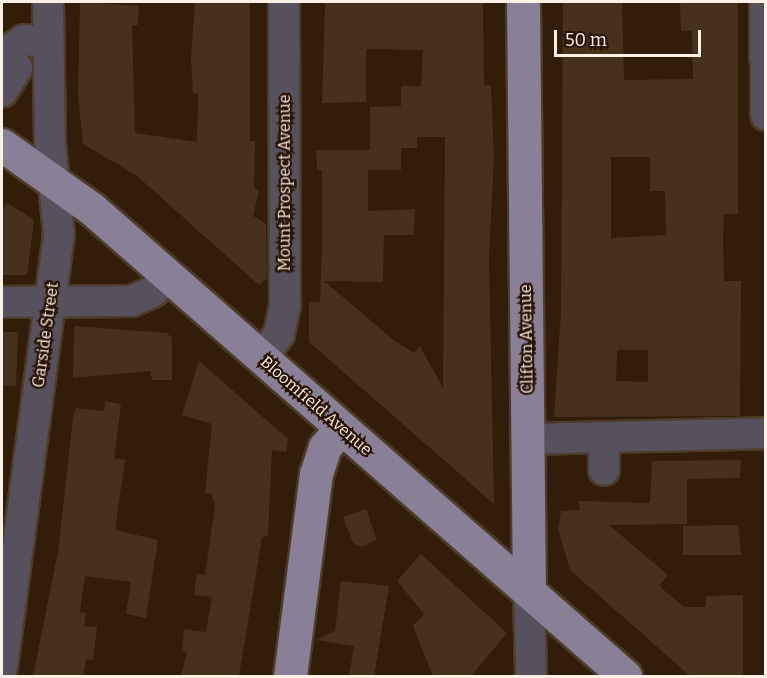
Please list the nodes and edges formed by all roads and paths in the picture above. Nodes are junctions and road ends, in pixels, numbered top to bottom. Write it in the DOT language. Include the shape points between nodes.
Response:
graph roads {
  1 [pos="48,2"];
  2 [pos="284,2"];
  3 [pos="523,2"];
  4 [pos="765,2"];
  5 [pos="49,42"];
  6 [pos="2,57"];
  7 [pos="2,88"];
  8 [pos="765,115"];
  9 [pos="2,145"];
  10 [pos="55,181"];
  11 [pos="168,275"];
  12 [pos="2,302"];
  13 [pos="50,302"];
  14 [pos="261,358"];
  15 [pos="341,428"];
  16 [pos="765,434"];
  17 [pos="604,438"];
  18 [pos="528,439"];
  19 [pos="604,470"];
  20 [pos="8,562"];
  21 [pos="529,592"];
  22 [pos="2,667"];
  23 [pos="290,676"];
  24 [pos="531,676"];
  25 [pos="625,676"];
  1 -- 5 [label="street, Garside Street"];
  2 -- 14 [label="street, Mount Prospect Avenue" via="285,305 279,334"];
  3 -- 18 [label="main road, Clifton Avenue"];
  4 -- 8 [label="street"];
  5 -- 6 [label="street" via="24,40"];
  5 -- 10 [label="street, Garside Street"];
  6 -- 7 [label="street" via="17,68"];
  9 -- 10 [label="main road, Bloomfield Avenue"];
  10 -- 11 [label="main road, Bloomfield Avenue"];
  10 -- 13 [label="street, Garside Street" via="60,221"];
  11 -- 13 [label="street" via="154,291 132,301"];
  11 -- 14 [label="main road, Bloomfield Avenue"];
  12 -- 13 [label="street"];
  13 -- 20 [label="street, Garside Street"];
  14 -- 15 [label="main road, Bloomfield Avenue"];
  15 -- 21 [label="main road, Bloomfield Avenue"];
  15 -- 23 [label="main road" via="325,447 316,474"];
  16 -- 17 [label="street"];
  17 -- 18 [label="street"];
  17 -- 19 [label="street"];
  18 -- 21 [label="main road, Clifton Avenue"];
  20 -- 22 [label="street, Garside Street"];
  21 -- 24 [label="street, Clifton Avenue"];
  21 -- 25 [label="main road, Bloomfield Avenue"];
}
